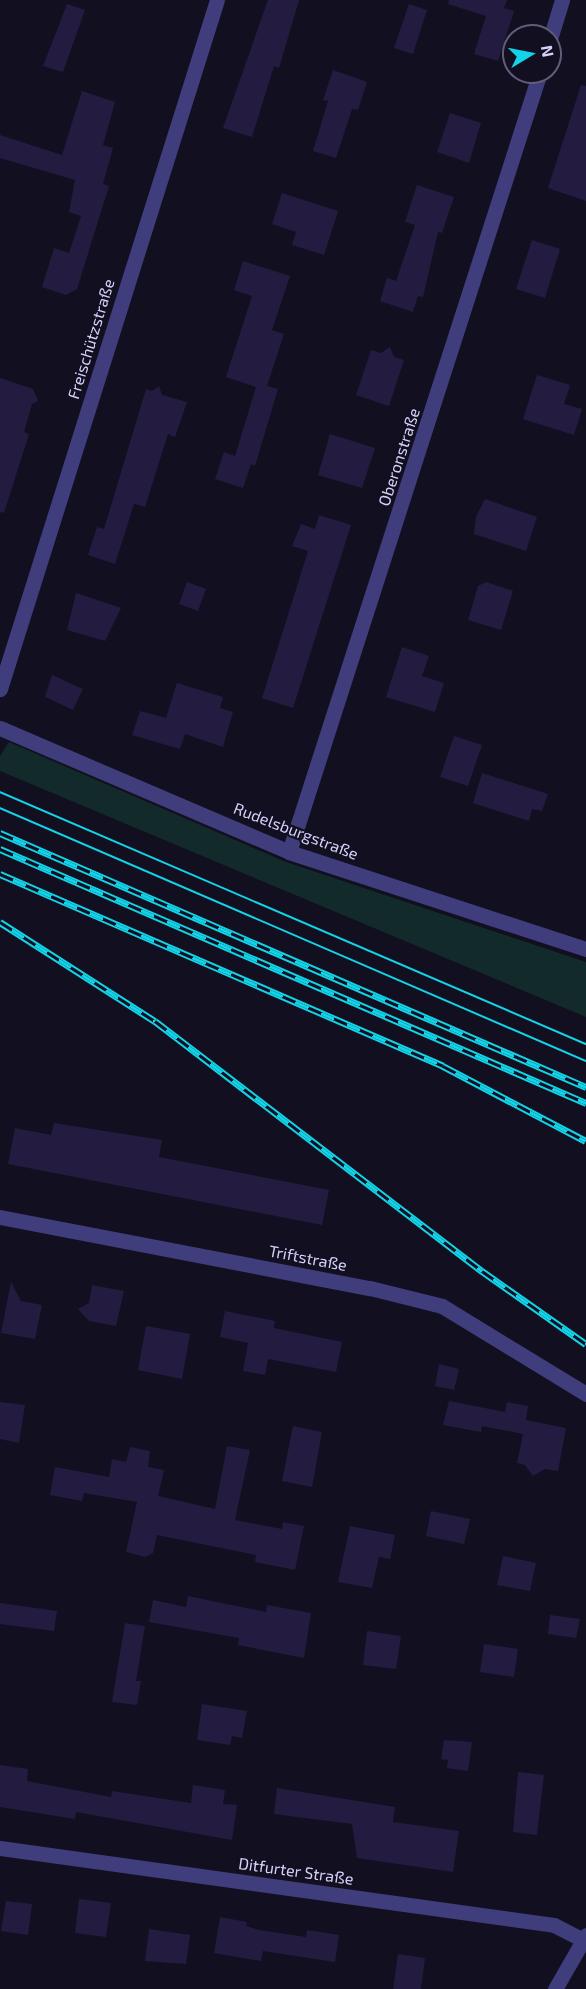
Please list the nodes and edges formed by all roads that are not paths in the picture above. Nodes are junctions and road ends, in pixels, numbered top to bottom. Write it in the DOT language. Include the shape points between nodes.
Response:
graph roads {
  1 [pos="217,0"];
  2 [pos="562,0"];
  3 [pos="555,24"];
  4 [pos="536,84"];
  5 [pos="0,688"];
  6 [pos="0,728"];
  7 [pos="290,852"];
  8 [pos="586,949"];
  9 [pos="0,1216"];
  10 [pos="586,1394"];
  11 [pos="0,1848"];
  12 [pos="585,1937"];
  13 [pos="555,1989"];
  1 -- 5 [label="street, Freischützstraße"];
  2 -- 3 [label="street"];
  4 -- 7 [label="street, Oberonstraße"];
  6 -- 7 [label="street, Rudelsburgstraße"];
  7 -- 8 [label="street, Rudelsburgstraße"];
  9 -- 10 [label="street, Triftstraße" via="370,1288 442,1306"];
  11 -- 12 [label="street, Ditfurter Straße" via="554,1925"];
  12 -- 13 [label="street"];
}
